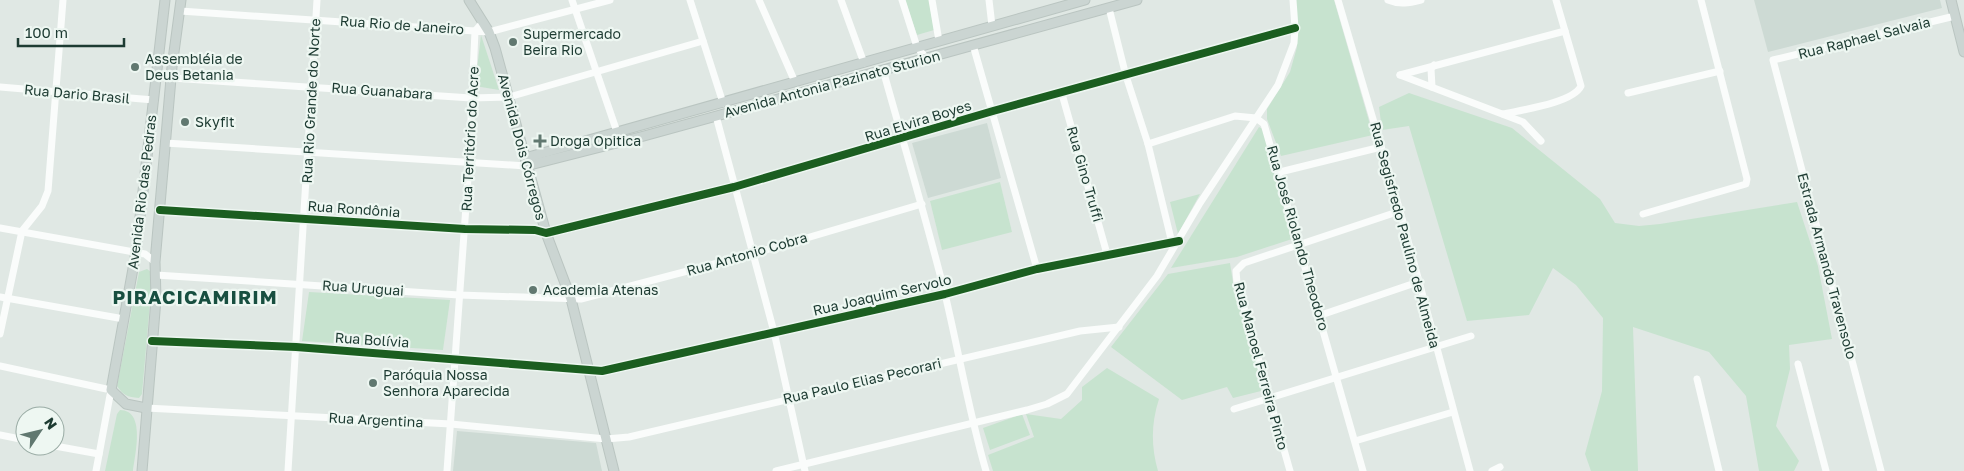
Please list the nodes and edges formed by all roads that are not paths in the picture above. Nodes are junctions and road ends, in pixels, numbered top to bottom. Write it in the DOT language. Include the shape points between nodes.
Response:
graph roads {
  1 [pos="63,0"];
  2 [pos="165,0"];
  3 [pos="181,0"];
  4 [pos="317,0"];
  5 [pos="469,0"];
  6 [pos="572,0"];
  7 [pos="610,0"];
  8 [pos="690,0"];
  9 [pos="760,0"];
  10 [pos="841,0"];
  11 [pos="902,0"];
  12 [pos="932,0"];
  13 [pos="989,0"];
  14 [pos="1085,0"];
  15 [pos="1137,0"];
  16 [pos="1293,0"];
  17 [pos="1338,0"];
  18 [pos="1388,0"];
  19 [pos="1421,0"];
  20 [pos="1556,0"];
  21 [pos="1702,0"];
  22 [pos="1952,0"];
  23 [pos="1059,4"];
  24 [pos="1109,8"];
  25 [pos="575,10"];
  26 [pos="180,12"];
  27 [pos="1955,16"];
  28 [pos="316,19"];
  29 [pos="483,22"];
  30 [pos="992,26"];
  31 [pos="1295,28"];
  32 [pos="475,31"];
  33 [pos="1565,31"];
  34 [pos="489,32"];
  35 [pos="703,41"];
  36 [pos="939,41"];
  37 [pos="973,45"];
  38 [pos="917,48"];
  39 [pos="1964,52"];
  40 [pos="926,58"];
  41 [pos="1772,60"];
  42 [pos="864,62"];
  43 [pos="1434,65"];
  44 [pos="883,70"];
  45 [pos="597,72"];
  46 [pos="1720,72"];
  47 [pos="1126,76"];
  48 [pos="172,78"];
  49 [pos="794,82"];
  50 [pos="311,86"];
  51 [pos="0,87"];
  52 [pos="1432,87"];
  53 [pos="57,92"];
  54 [pos="1628,93"];
  55 [pos="1062,94"];
  56 [pos="510,97"];
  57 [pos="472,98"];
  58 [pos="154,100"];
  59 [pos="723,102"];
  60 [pos="736,111"];
  61 [pos="993,111"];
  62 [pos="1503,114"];
  63 [pos="716,116"];
  64 [pos="1256,118"];
  65 [pos="617,132"];
  66 [pos="903,139"];
  67 [pos="1542,141"];
  68 [pos="165,143"];
  69 [pos="1148,144"];
  70 [pos="1381,147"];
  71 [pos="309,153"];
  72 [pos="525,162"];
  73 [pos="469,164"];
  74 [pos="1280,172"];
  75 [pos="734,187"];
  76 [pos="922,204"];
  77 [pos="160,210"];
  78 [pos="1400,211"];
  79 [pos="1643,214"];
  80 [pos="304,218"];
  81 [pos="0,228"];
  82 [pos="465,229"];
  83 [pos="22,232"];
  84 [pos="546,233"];
  85 [pos="1176,242"];
  86 [pos="1300,246"];
  87 [pos="136,252"];
  88 [pos="752,254"];
  89 [pos="1108,254"];
  90 [pos="155,262"];
  91 [pos="1036,269"];
  92 [pos="156,275"];
  93 [pos="1418,282"];
  94 [pos="299,284"];
  95 [pos="945,294"];
  96 [pos="459,295"];
  97 [pos="3,297"];
  98 [pos="571,299"];
  99 [pos="1320,315"];
  100 [pos="124,320"];
  101 [pos="1119,327"];
  102 [pos="774,332"];
  103 [pos="0,334"];
  104 [pos="1471,336"];
  105 [pos="152,341"];
  106 [pos="296,347"];
  107 [pos="1435,347"];
  108 [pos="960,358"];
  109 [pos="454,359"];
  110 [pos="1798,364"];
  111 [pos="0,366"];
  112 [pos="590,371"];
  113 [pos="1338,378"];
  114 [pos="1697,379"];
  115 [pos="111,390"];
  116 [pos="788,399"];
  117 [pos="1271,399"];
  118 [pos="146,408"];
  119 [pos="1234,409"];
  120 [pos="1453,412"];
  121 [pos="290,416"];
  122 [pos="972,423"];
  123 [pos="450,424"];
  124 [pos="0,435"];
  125 [pos="15,438"];
  126 [pos="606,439"];
  127 [pos="1355,441"];
  128 [pos="65,448"];
  129 [pos="99,454"];
  130 [pos="1500,467"];
  131 [pos="804,468"];
  132 [pos="96,471"];
  133 [pos="142,471"];
  134 [pos="288,471"];
  135 [pos="447,471"];
  136 [pos="614,471"];
  137 [pos="776,471"];
  138 [pos="986,471"];
  139 [pos="1290,471"];
  140 [pos="1364,471"];
  141 [pos="1470,471"];
  142 [pos="1492,471"];
  143 [pos="1719,471"];
  144 [pos="1826,471"];
  145 [pos="1882,471"];
  1 -- 53 [label="street"];
  2 -- 26 [label="main road" via="170,14"];
  2 -- 58 [label="main road, Avenida Rio das Pedras"];
  3 -- 26 [label="main road, Avenida Rio das Pedras"];
  4 -- 28 [label="street, Rua Rio Grande do Norte"];
  5 -- 29 [label="main road, Avenida Dois Córregos"];
  6 -- 25 [label="street"];
  7 -- 25 [label="street"];
  8 -- 35 [label="street"];
  9 -- 49 [label="street"];
  10 -- 42 [label="street"];
  11 -- 38 [label="street"];
  12 -- 36 [label="street"];
  13 -- 30 [label="street"];
  14 -- 23 [label="main road, Avenida Antonia Pazinato Sturion"];
  15 -- 24 [label="main road, Avenida Antonia Pazinato Sturion"];
  16 -- 31 [label="street"];
  17 -- 70 [label="street, Rua Segisfredo Paulino de Almeida"];
  18 -- 19 [label="street" via="1408,4"];
  20 -- 33 [label="street"];
  21 -- 46 [label="street"];
  22 -- 27 [label="main road"];
  23 -- 30 [label="main road, Avenida Antonia Pazinato Sturion"];
  24 -- 37 [label="main road, Avenida Antonia Pazinato Sturion"];
  24 -- 47 [label="street"];
  25 -- 34 [label="street"];
  25 -- 45 [label="street"];
  26 -- 28 [label="street, Rua Rio de Janeiro"];
  26 -- 48 [label="main road, Avenida Rio das Pedras"];
  27 -- 39 [label="main road"];
  27 -- 41 [label="street, Rua Raphael Salvaia"];
  28 -- 32 [label="street, Rua Rio de Janeiro"];
  28 -- 50 [label="street, Rua Rio Grande do Norte"];
  29 -- 32 [label="street"];
  29 -- 34 [label="main road, Avenida Dois Córregos"];
  30 -- 36 [label="main road, Avenida Antonia Pazinato Sturion"];
  30 -- 37 [label="main road" via="992,34 987,40"];
  31 -- 47 [label="street, Rua Elvira Boyes"];
  31 -- 64 [label="street" via="1294,43 1278,84"];
  32 -- 34 [label="street"];
  32 -- 57 [label="street, Rua Território do Acre"];
  33 -- 43 [label="street"];
  33 -- 62 [label="street" via="1581,86 1575,95"];
  34 -- 56 [label="main road, Avenida Dois Córregos"];
  35 -- 45 [label="street, Rua Guanabara"];
  35 -- 59 [label="street"];
  36 -- 38 [label="main road, Avenida Antonia Pazinato Sturion"];
  37 -- 40 [label="main road, Avenida Antonia Pazinato Sturion"];
  37 -- 61 [label="street"];
  38 -- 40 [label="street"];
  38 -- 42 [label="main road, Avenida Antonia Pazinato Sturion"];
  40 -- 44 [label="main road, Avenida Antonia Pazinato Sturion"];
  41 -- 145 [label="street, Estrada Armando Travensolo"];
  42 -- 49 [label="main road, Avenida Antonia Pazinato Sturion"];
  43 -- 52 [label="street" via="1431,69"];
  43 -- 52 [label="street" via="1400,75"];
  44 -- 60 [label="main road, Avenida Antonia Pazinato Sturion"];
  44 -- 66 [label="street"];
  45 -- 56 [label="street, Rua Guanabara"];
  45 -- 65 [label="street"];
  46 -- 54 [label="street"];
  46 -- 79 [label="street" via="1748,179 1746,184"];
  47 -- 55 [label="street, Rua Elvira Boyes"];
  47 -- 69 [label="street"];
  48 -- 50 [label="street, Rua Guanabara"];
  48 -- 68 [label="main road, Avenida Rio das Pedras"];
  49 -- 59 [label="main road, Avenida Antonia Pazinato Sturion"];
  50 -- 57 [label="street, Rua Guanabara"];
  50 -- 71 [label="street, Rua Rio Grande do Norte"];
  51 -- 53 [label="street, Rua Dario Brasil"];
  52 -- 62 [label="street"];
  53 -- 58 [label="street, Rua Dario Brasil"];
  53 -- 83 [label="street" via="48,191 42,206"];
  55 -- 61 [label="street, Rua Elvira Boyes"];
  55 -- 89 [label="street, Rua Gino Truffi"];
  56 -- 57 [label="street, Rua Guanabara"];
  56 -- 72 [label="main road, Avenida Dois Córregos"];
  57 -- 73 [label="street, Rua Território do Acre"];
  58 -- 87 [label="main road, Avenida Rio das Pedras"];
  59 -- 60 [label="main road"];
  59 -- 63 [label="main road"];
  59 -- 65 [label="main road, Avenida Antonia Pazinato Sturion"];
  60 -- 63 [label="main road, Avenida Antonia Pazinato Sturion"];
  61 -- 66 [label="street, Rua Elvira Boyes"];
  61 -- 91 [label="street"];
  62 -- 67 [label="street" via="1523,122"];
  63 -- 72 [label="main road, Avenida Antonia Pazinato Sturion"];
  63 -- 75 [label="street"];
  64 -- 69 [label="street" via="1235,116"];
  64 -- 74 [label="street, Rua José Riolando Theodoro" via="1264,124"];
  64 -- 85 [label="street"];
  65 -- 72 [label="main road, Avenida Antonia Pazinato Sturion"];
  66 -- 75 [label="street, Rua Elvira Boyes"];
  66 -- 76 [label="street"];
  68 -- 71 [label="street"];
  68 -- 77 [label="main road, Avenida Rio das Pedras"];
  69 -- 85 [label="street"];
  70 -- 74 [label="street"];
  70 -- 78 [label="street, Rua Segisfredo Paulino de Almeida"];
  71 -- 73 [label="street"];
  71 -- 80 [label="street, Rua Rio Grande do Norte"];
  72 -- 73 [label="street"];
  72 -- 84 [label="main road, Avenida Dois Córregos"];
  73 -- 82 [label="street, Rua Território do Acre"];
  74 -- 86 [label="street, Rua José Riolando Theodoro"];
  75 -- 84 [label="street, Rua Elvira Boyes"];
  75 -- 88 [label="street"];
  76 -- 88 [label="street, Rua Antonio Cobra"];
  76 -- 95 [label="street"];
  77 -- 80 [label="street, Rua Rondônia"];
  77 -- 90 [label="main road, Avenida Rio das Pedras"];
  78 -- 86 [label="street"];
  78 -- 93 [label="street, Rua Segisfredo Paulino de Almeida"];
  80 -- 82 [label="street, Rua Rondônia"];
  80 -- 94 [label="street, Rua Rio Grande do Norte"];
  81 -- 83 [label="street"];
  82 -- 84 [label="street, Rua Rondônia"];
  82 -- 96 [label="street, Rua Território do Acre"];
  83 -- 87 [label="street"];
  83 -- 97 [label="street"];
  84 -- 98 [label="main road, Avenida Dois Córregos"];
  85 -- 89 [label="street, Rua Joaquim Servolo"];
  85 -- 101 [label="street"];
  86 -- 99 [label="street, Rua José Riolando Theodoro"];
  86 -- 117 [label="street, Rua Manoel Ferreira Pinto" via="1244,263 1236,271"];
  87 -- 90 [label="street" via="149,256"];
  87 -- 100 [label="main road, Avenida Rio das Pedras"];
  88 -- 98 [label="street, Rua Antonio Cobra"];
  88 -- 102 [label="street"];
  89 -- 91 [label="street, Rua Joaquim Servolo"];
  90 -- 92 [label="main road, Avenida Rio das Pedras"];
  91 -- 95 [label="street, Rua Joaquim Servolo"];
  92 -- 94 [label="street, Rua Uruguai"];
  92 -- 105 [label="main road, Avenida Rio das Pedras"];
  93 -- 99 [label="street"];
  93 -- 107 [label="street, Rua Segisfredo Paulino de Almeida"];
  94 -- 96 [label="street, Rua Uruguai"];
  94 -- 106 [label="street, Rua Rio Grande do Norte"];
  95 -- 102 [label="street, Rua Joaquim Servolo"];
  95 -- 108 [label="street"];
  96 -- 98 [label="street, Rua Uruguai"];
  96 -- 109 [label="street, Rua Território do Acre"];
  97 -- 100 [label="street"];
  97 -- 103 [label="street"];
  98 -- 112 [label="main road, Avenida Dois Córregos"];
  99 -- 113 [label="street, Rua José Riolando Theodoro"];
  100 -- 115 [label="main road, Avenida Rio das Pedras"];
  101 -- 108 [label="street, Rua Paulo Elias Pecorari" via="1080,331"];
  101 -- 122 [label="street" via="1067,394 1047,404"];
  102 -- 112 [label="street, Rua Joaquim Servolo"];
  102 -- 116 [label="street"];
  104 -- 107 [label="street"];
  105 -- 106 [label="street, Rua Bolívia"];
  105 -- 118 [label="main road, Avenida Rio das Pedras"];
  106 -- 109 [label="street, Rua Bolívia"];
  106 -- 121 [label="street, Rua Rio Grande do Norte"];
  107 -- 113 [label="street"];
  107 -- 120 [label="street, Rua Segisfredo Paulino de Almeida"];
  108 -- 116 [label="street, Rua Paulo Elias Pecorari"];
  108 -- 122 [label="street"];
  109 -- 112 [label="street, Rua Bolívia"];
  109 -- 123 [label="street, Rua Território do Acre"];
  110 -- 144 [label="street"];
  111 -- 115 [label="street"];
  112 -- 126 [label="main road, Avenida Dois Córregos"];
  113 -- 117 [label="street"];
  113 -- 127 [label="street, Rua José Riolando Theodoro"];
  114 -- 143 [label="street"];
  115 -- 118 [label="main road" via="126,404"];
  115 -- 129 [label="street, Avenida Rio das Pedras"];
  116 -- 126 [label="street, Rua Paulo Elias Pecorari" via="629,437"];
  116 -- 131 [label="street"];
  117 -- 119 [label="street"];
  117 -- 139 [label="street, Rua Manoel Ferreira Pinto"];
  118 -- 121 [label="street, Rua Argentina"];
  118 -- 133 [label="main road, Avenida Rio das Pedras"];
  120 -- 127 [label="street"];
  120 -- 141 [label="street, Rua Segisfredo Paulino de Almeida"];
  121 -- 123 [label="street, Rua Argentina"];
  121 -- 134 [label="street, Rua Rio Grande do Norte"];
  122 -- 131 [label="street"];
  122 -- 138 [label="street"];
  123 -- 126 [label="street, Rua Argentina"];
  123 -- 135 [label="street, Rua Território do Acre"];
  124 -- 125 [label="street"];
  126 -- 136 [label="main road, Avenida Dois Córregos"];
  127 -- 140 [label="street, Rua José Riolando Theodoro"];
  128 -- 129 [label="street"];
  129 -- 132 [label="street, Avenida Rio das Pedras"];
  130 -- 142 [label="street"];
  131 -- 137 [label="street"];
}
